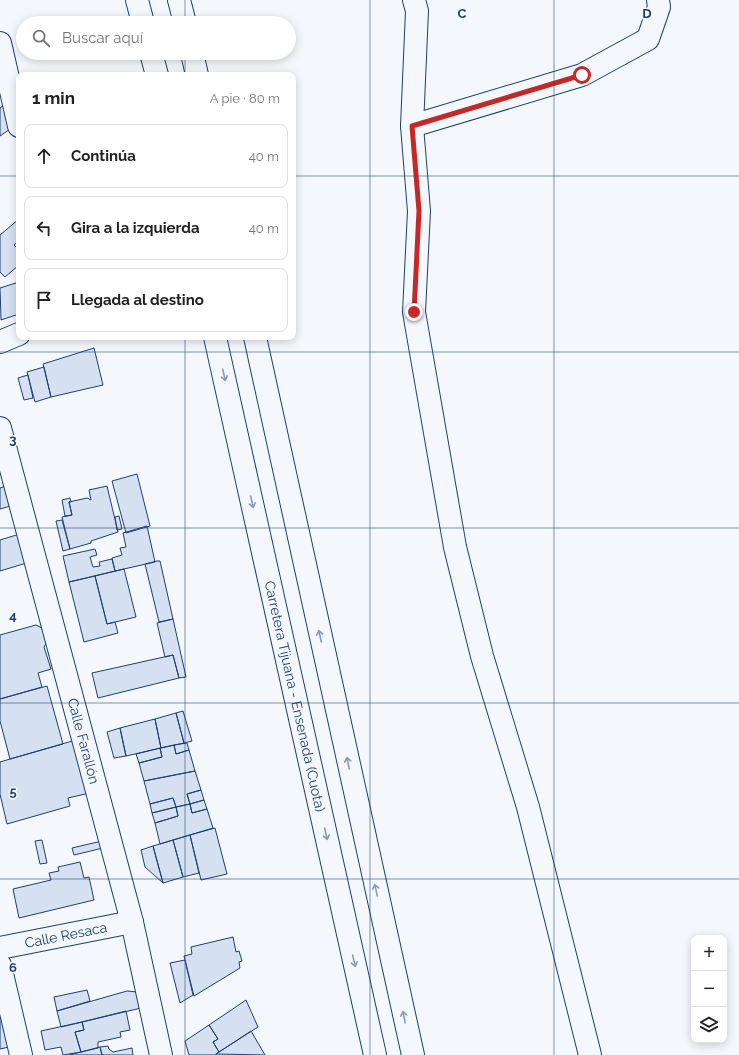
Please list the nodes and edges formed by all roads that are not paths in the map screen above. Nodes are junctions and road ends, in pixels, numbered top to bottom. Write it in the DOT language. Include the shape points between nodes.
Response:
graph roads {
  1 [pos="137,0"];
  2 [pos="179,0"];
  3 [pos="414,0"];
  4 [pos="658,0"];
  5 [pos="141,16"];
  6 [pos="183,16"];
  7 [pos="0,43"];
  8 [pos="153,60"];
  9 [pos="194,60"];
  10 [pos="156,72"];
  11 [pos="196,72"];
  12 [pos="16,113"];
  13 [pos="412,126"];
  14 [pos="16,335"];
  15 [pos="216,340"];
  16 [pos="256,340"];
  17 [pos="0,342"];
  18 [pos="0,428"];
  19 [pos="132,922"];
  20 [pos="0,948"];
  21 [pos="0,965"];
  22 [pos="21,1055"];
  23 [pos="161,1055"];
  24 [pos="375,1055"];
  25 [pos="413,1055"];
  26 [pos="590,1055"];
  1 -- 5 [label="main road"];
  2 -- 6 [label="main road"];
  3 -- 13 [label="main road" via="417,11"];
  4 -- 13 [label="main road" via="659,7 648,39 582,75"];
  7 -- 12 [label="main road"];
  8 -- 10 [label="main road"];
  9 -- 11 [label="main road"];
  13 -- 26 [label="main road" via="419,211 414,312 455,547 482,656 528,807"];
  14 -- 17 [label="main road"];
  15 -- 24 [label="main road, Carretera Tijuana - Ensenada (Cuota), one-way"];
  25 -- 16 [label="main road, one-way"];
  18 -- 19 [label="main road, Calle Farallón"];
  19 -- 20 [label="main road, Calle Resaca"];
  19 -- 23 [label="main road, Calle Farallón"];
  21 -- 22 [label="main road"];
}
